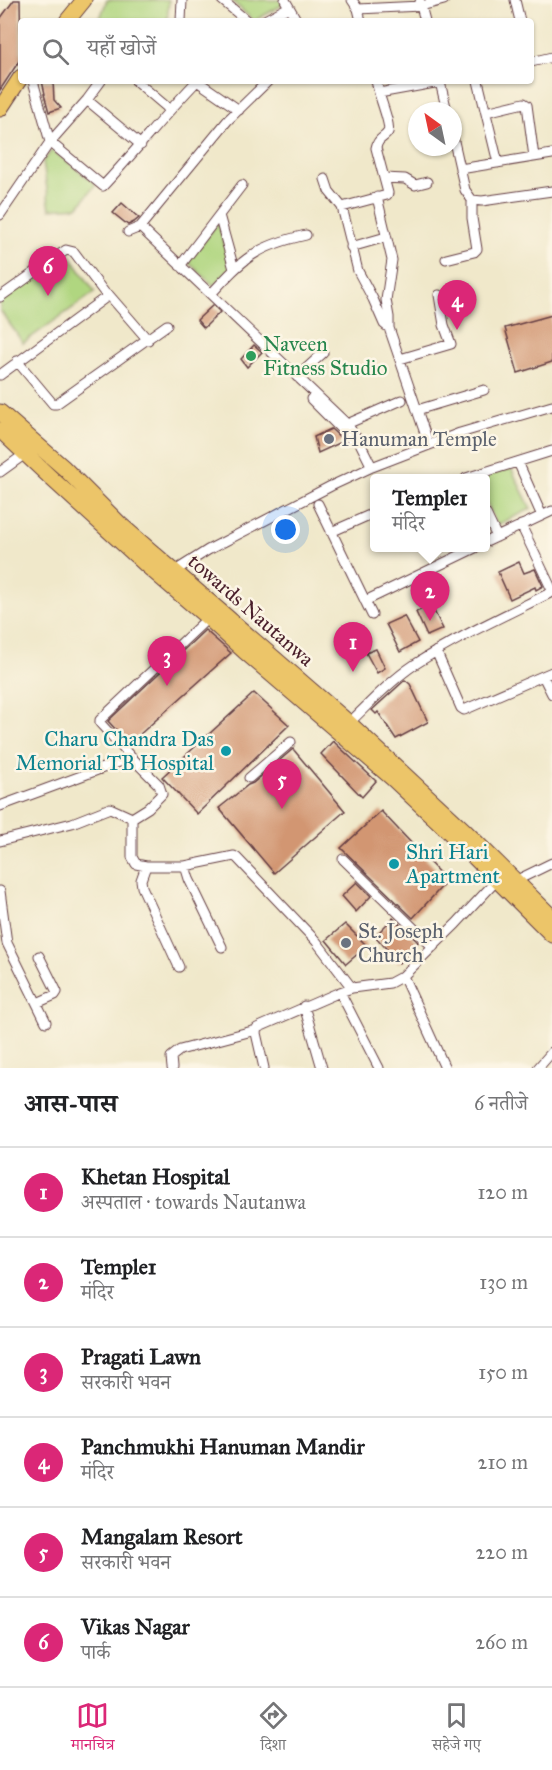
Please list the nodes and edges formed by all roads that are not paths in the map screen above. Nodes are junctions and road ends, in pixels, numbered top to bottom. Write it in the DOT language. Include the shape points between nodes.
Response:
graph roads {
  1 [pos="182,0"];
  2 [pos="222,0"];
  3 [pos="352,0"];
  4 [pos="444,0"];
  5 [pos="515,0"];
  6 [pos="79,2"];
  7 [pos="420,3"];
  8 [pos="287,4"];
  9 [pos="358,9"];
  10 [pos="69,18"];
  11 [pos="182,18"];
  12 [pos="243,18"];
  13 [pos="266,18"];
  14 [pos="295,18"];
  15 [pos="360,18"];
  16 [pos="423,18"];
  17 [pos="519,18"];
  18 [pos="552,57"];
  19 [pos="534,61"];
  20 [pos="18,82"];
  21 [pos="34,84"];
  22 [pos="99,84"];
  23 [pos="140,84"];
  24 [pos="194,84"];
  25 [pos="201,84"];
  26 [pos="265,84"];
  27 [pos="265,84"];
  28 [pos="377,84"];
  29 [pos="426,84"];
  30 [pos="442,84"];
  31 [pos="479,84"];
  32 [pos="379,93"];
  33 [pos="87,100"];
  34 [pos="445,102"];
  35 [pos="0,109"];
  36 [pos="169,109"];
  37 [pos="238,110"];
  38 [pos="486,112"];
  39 [pos="50,142"];
  40 [pos="141,145"];
  41 [pos="552,154"];
  42 [pos="457,156"];
  43 [pos="534,157"];
  44 [pos="498,163"];
  45 [pos="460,169"];
  46 [pos="384,178"];
  47 [pos="325,179"];
  48 [pos="427,182"];
  49 [pos="242,185"];
  50 [pos="552,191"];
  51 [pos="377,197"];
  52 [pos="472,200"];
  53 [pos="342,207"];
  54 [pos="0,215"];
  55 [pos="219,215"];
  56 [pos="142,225"];
  57 [pos="128,232"];
  58 [pos="306,236"];
  59 [pos="386,237"];
  60 [pos="351,247"];
  61 [pos="446,259"];
  62 [pos="180,266"];
  63 [pos="234,269"];
  64 [pos="211,294"];
  65 [pos="438,295"];
  66 [pos="107,296"];
  67 [pos="0,297"];
  68 [pos="167,326"];
  69 [pos="388,328"];
  70 [pos="147,340"];
  71 [pos="323,353"];
  72 [pos="399,359"];
  73 [pos="17,362"];
  74 [pos="0,375"];
  75 [pos="297,377"];
  76 [pos="484,390"];
  77 [pos="402,400"];
  78 [pos="552,406"];
  79 [pos="417,410"];
  80 [pos="0,412"];
  81 [pos="347,424"];
  82 [pos="0,430"];
  83 [pos="429,445"];
  84 [pos="363,450"];
  85 [pos="552,451"];
  86 [pos="25,454"];
  87 [pos="519,462"];
  88 [pos="372,467"];
  89 [pos="0,472"];
  90 [pos="480,474"];
  91 [pos="318,504"];
  92 [pos="552,511"];
  93 [pos="370,515"];
  94 [pos="542,516"];
  95 [pos="490,522"];
  96 [pos="521,525"];
  97 [pos="332,532"];
  98 [pos="497,537"];
  99 [pos="490,540"];
  100 [pos="467,552"];
  101 [pos="175,571"];
  102 [pos="552,591"];
  103 [pos="365,601"];
  104 [pos="372,615"];
  105 [pos="208,618"];
  106 [pos="436,651"];
  107 [pos="548,674"];
  108 [pos="552,694"];
  109 [pos="349,723"];
  110 [pos="291,742"];
  111 [pos="131,757"];
  112 [pos="249,778"];
  113 [pos="0,806"];
  114 [pos="132,818"];
  115 [pos="0,841"];
  116 [pos="343,859"];
  117 [pos="552,863"];
  118 [pos="146,866"];
  119 [pos="185,866"];
  120 [pos="497,880"];
  121 [pos="515,881"];
  122 [pos="0,891"];
  123 [pos="552,916"];
  124 [pos="552,935"];
  125 [pos="433,946"];
  126 [pos="222,947"];
  127 [pos="39,956"];
  128 [pos="179,967"];
  129 [pos="403,976"];
  130 [pos="352,988"];
  131 [pos="340,992"];
  132 [pos="37,1003"];
  133 [pos="304,1006"];
  134 [pos="46,1022"];
  135 [pos="256,1030"];
  136 [pos="552,1052"];
  137 [pos="172,1068"];
  138 [pos="264,1068"];
  139 [pos="322,1068"];
  140 [pos="379,1068"];
  141 [pos="445,1068"];
  142 [pos="538,1068"];
  1 -- 11 [label="street"];
  2 -- 12 [label="street"];
  3 -- 9 [label="street"];
  4 -- 7 [label="street"];
  5 -- 17 [label="street"];
  6 -- 10 [label="main road"];
  7 -- 9 [label="street"];
  7 -- 16 [label="street"];
  8 -- 13 [label="street"];
  8 -- 14 [label="street"];
  9 -- 15 [label="street"];
  18 -- 19 [label="street"];
  20 -- 35 [label="main road"];
  21 -- 39 [label="street"];
  22 -- 33 [label="street"];
  23 -- 36 [label="street"];
  24 -- 36 [label="street"];
  25 -- 37 [label="street"];
  26 -- 37 [label="street"];
  27 -- 56 [label="street"];
  28 -- 32 [label="street"];
  29 -- 32 [label="street"];
  30 -- 34 [label="street"];
  31 -- 38 [label="street"];
  32 -- 46 [label="street" via="389,126 376,148"];
  33 -- 39 [label="street"];
  33 -- 40 [label="street"];
  36 -- 40 [label="street"];
  37 -- 56 [label="street"];
  38 -- 43 [label="street" via="527,105"];
  38 -- 44 [label="street"];
  39 -- 40 [label="street" via="103,186"];
  39 -- 54 [label="street"];
  41 -- 43 [label="street"];
  42 -- 45 [label="street"];
  43 -- 44 [label="street"];
  44 -- 45 [label="street"];
  45 -- 52 [label="street"];
  46 -- 48 [label="street" via="405,179 415,185"];
  46 -- 51 [label="street" via="388,194"];
  47 -- 53 [label="street"];
  49 -- 55 [label="street"];
  50 -- 52 [label="street"];
  51 -- 53 [label="street"];
  51 -- 59 [label="street"];
  52 -- 61 [label="street" via="477,249"];
  53 -- 60 [label="street"];
  55 -- 62 [label="street"];
  55 -- 63 [label="street"];
  56 -- 57 [label="street"];
  56 -- 62 [label="street"];
  56 -- 84 [label="street"];
  58 -- 63 [label="street" via="260,249"];
  59 -- 60 [label="street"];
  59 -- 69 [label="street" via="392,260 386,300"];
  60 -- 69 [label="street" via="358,271"];
  62 -- 64 [label="street"];
  63 -- 64 [label="street"];
  64 -- 75 [label="street"];
  65 -- 72 [label="street" via="451,344"];
  66 -- 67 [label="street" via="75,252 66,250"];
  66 -- 70 [label="street"];
  66 -- 73 [label="street"];
  68 -- 70 [label="street"];
  69 -- 72 [label="street"];
  70 -- 73 [label="street" via="54,405"];
  71 -- 75 [label="street"];
  72 -- 79 [label="street"];
  73 -- 74 [label="street"];
  75 -- 81 [label="street"];
  76 -- 79 [label="street"];
  77 -- 81 [label="street"];
  78 -- 83 [label="street"];
  79 -- 83 [label="street"];
  80 -- 101 [label="main road, towards Nautanwa"];
  81 -- 84 [label="street"];
  82 -- 86 [label="main road"];
  83 -- 88 [label="street"];
  84 -- 88 [label="street"];
  85 -- 87 [label="street"];
  86 -- 89 [label="street"];
  86 -- 105 [label="main road"];
  87 -- 90 [label="street"];
  87 -- 94 [label="street"];
  88 -- 101 [label="street" via="208,550"];
  91 -- 97 [label="street"];
  92 -- 94 [label="street"];
  93 -- 97 [label="street"];
  94 -- 96 [label="street"];
  95 -- 98 [label="street"];
  96 -- 98 [label="street"];
  96 -- 102 [label="street"];
  97 -- 103 [label="street"];
  98 -- 99 [label="street"];
  100 -- 103 [label="street"];
  101 -- 109 [label="main road, towards Nautanwa"];
  102 -- 106 [label="street"];
  103 -- 104 [label="street"];
  105 -- 111 [label="street" via="100,720"];
  105 -- 120 [label="main road" via="392,778"];
  106 -- 107 [label="street" via="464,710"];
  106 -- 109 [label="street" via="396,678"];
  107 -- 108 [label="street"];
  109 -- 121 [label="main road, towards Nautanwa"];
  110 -- 112 [label="street"];
  111 -- 113 [label="street"];
  111 -- 114 [label="street" via="159,785 162,794"];
  114 -- 115 [label="street" via="110,808 72,823"];
  114 -- 118 [label="street" via="132,857 136,864"];
  116 -- 125 [label="street"];
  117 -- 121 [label="street"];
  118 -- 119 [label="street"];
  118 -- 128 [label="street" via="142,887"];
  119 -- 126 [label="street"];
  119 -- 130 [label="street" via="230,856 237,858 316,941"];
  120 -- 124 [label="main road"];
  120 -- 125 [label="street"];
  121 -- 123 [label="main road, towards Nautanwa"];
  122 -- 132 [label="street" via="7,943"];
  125 -- 129 [label="street"];
  127 -- 132 [label="street" via="57,992"];
  129 -- 130 [label="street" via="390,983"];
  129 -- 141 [label="street"];
  130 -- 131 [label="street"];
  131 -- 133 [label="street"];
  131 -- 140 [label="street"];
  132 -- 134 [label="street"];
  133 -- 135 [label="street"];
  133 -- 139 [label="street"];
  135 -- 137 [label="street" via="180,1050 171,1057"];
  135 -- 138 [label="street"];
  136 -- 142 [label="street"];
}
